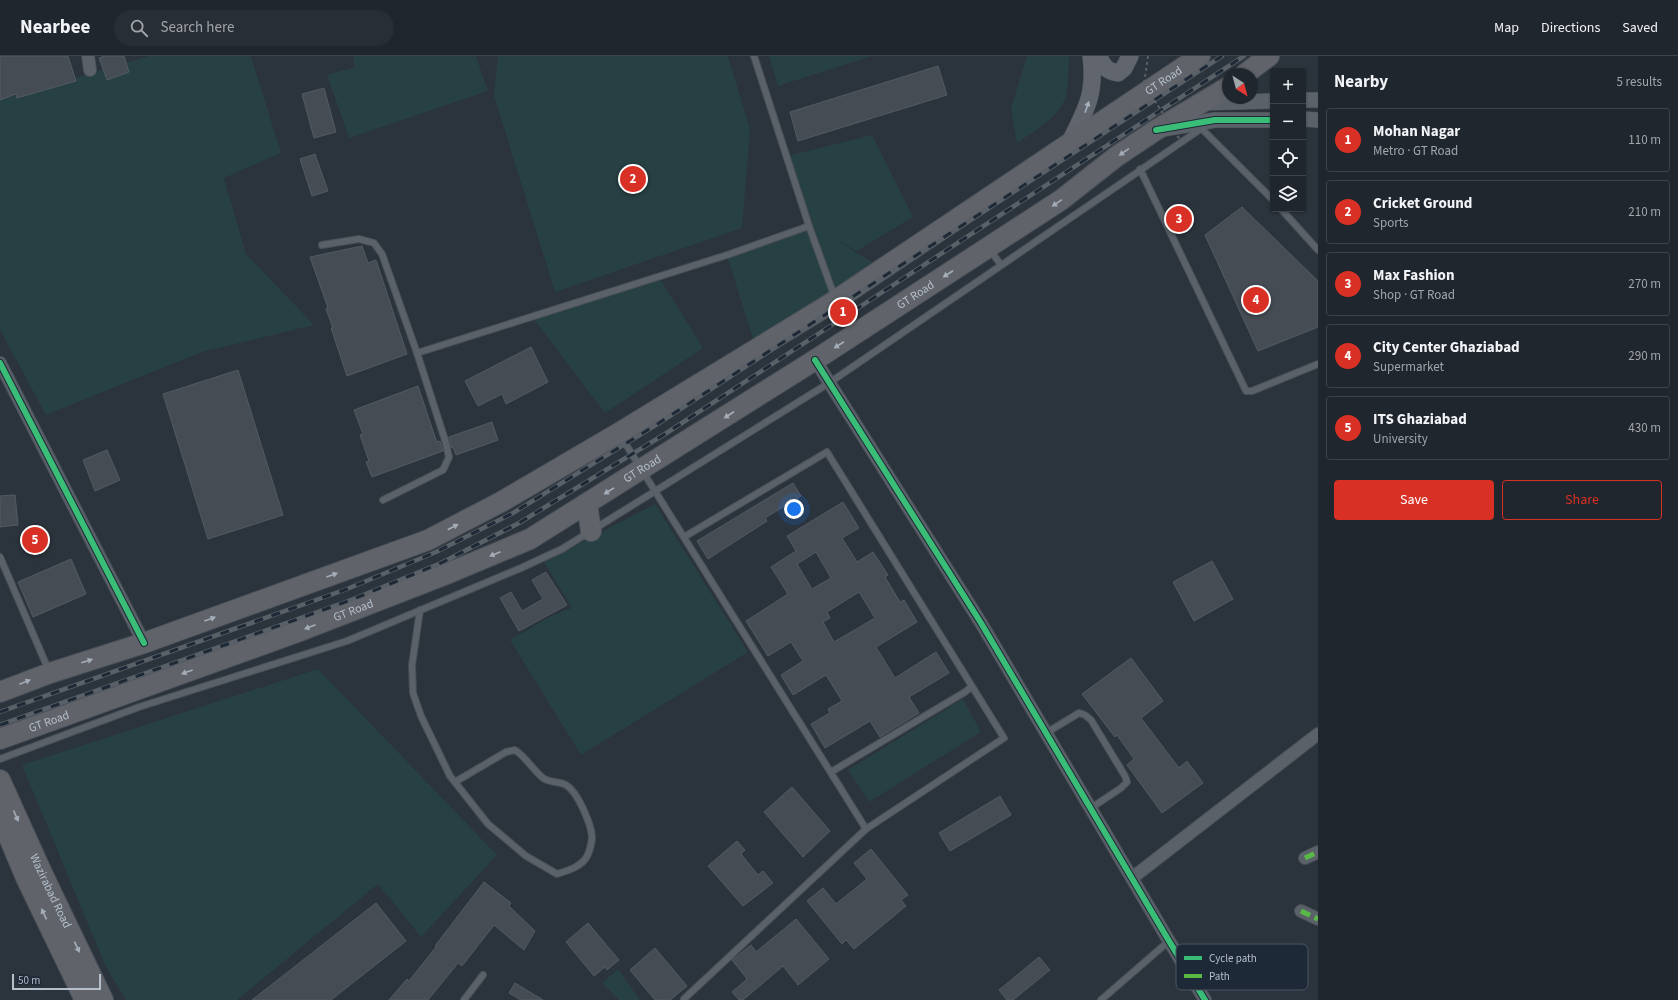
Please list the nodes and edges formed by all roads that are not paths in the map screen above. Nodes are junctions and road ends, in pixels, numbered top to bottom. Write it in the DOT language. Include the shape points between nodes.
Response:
graph roads {
  1 [pos="88,56"];
  2 [pos="754,56"];
  3 [pos="1091,56"];
  4 [pos="1100,56"];
  5 [pos="1130,56"];
  6 [pos="1200,56"];
  7 [pos="1269,56"];
  8 [pos="1253,68"];
  9 [pos="90,70"];
  10 [pos="1222,90"];
  11 [pos="1306,100"];
  12 [pos="1318,100"];
  13 [pos="1270,101"];
  14 [pos="1200,103"];
  15 [pos="1306,119"];
  16 [pos="1214,120"];
  17 [pos="1270,120"];
  18 [pos="1318,120"];
  19 [pos="1202,129"];
  20 [pos="1156,130"];
  21 [pos="1070,142"];
  22 [pos="1140,169"];
  23 [pos="1270,197"];
  24 [pos="1284,212"];
  25 [pos="809,226"];
  26 [pos="322,245"];
  27 [pos="989,247"];
  28 [pos="1318,250"];
  29 [pos="1001,265"];
  30 [pos="835,300"];
  31 [pos="417,353"];
  32 [pos="815,360"];
  33 [pos="0,363"];
  34 [pos="1318,364"];
  35 [pos="829,383"];
  36 [pos="619,433"];
  37 [pos="642,470"];
  38 [pos="655,492"];
  39 [pos="383,500"];
  40 [pos="587,504"];
  41 [pos="591,531"];
  42 [pos="684,537"];
  43 [pos="0,557"];
  44 [pos="420,610"];
  45 [pos="144,644"];
  46 [pos="50,672"];
  47 [pos="972,687"];
  48 [pos="0,692"];
  49 [pos="1046,733"];
  50 [pos="1318,734"];
  51 [pos="0,739"];
  52 [pos="0,758"];
  53 [pos="831,772"];
  54 [pos="0,780"];
  55 [pos="455,782"];
  56 [pos="1091,808"];
  57 [pos="0,816"];
  58 [pos="866,829"];
  59 [pos="1318,852"];
  60 [pos="1305,858"];
  61 [pos="1132,878"];
  62 [pos="1301,911"];
  63 [pos="1318,919"];
  64 [pos="1169,941"];
  65 [pos="1176,952"];
  66 [pos="483,975"];
  67 [pos="1199,990"];
  68 [pos="684,999"];
  69 [pos="85,1000"];
  70 [pos="103,1000"];
  71 [pos="464,1000"];
  72 [pos="1101,1000"];
  73 [pos="1205,1000"];
  1 -- 9 [label="street"];
  2 -- 25 [label="lane"];
  21 -- 3 [label="main road, one-way" via="1087,109 1092,89"];
  4 -- 5 [label="main road" via="1102,64 1109,71 1118,73 1124,68"];
  6 -- 21 [label="highway, GT Road"];
  7 -- 8 [label="highway"];
  10 -- 14 [label="highway, GT Road"];
  11 -- 12 [label="street"];
  13 -- 14 [label="street"];
  14 -- 20 [label="highway, GT Road"];
  15 -- 18 [label="street"];
  16 -- 17 [label="street"];
  16 -- 19 [label="lane"];
  16 -- 20 [label="street"];
  19 -- 22 [label="lane"];
  19 -- 23 [label="lane"];
  20 -- 27 [label="highway, GT Road, one-way" via="1117,156 1061,200"];
  21 -- 30 [label="highway, GT Road"];
  22 -- 29 [label="lane"];
  22 -- 34 [label="lane" via="1246,391 1252,391"];
  24 -- 28 [label="lane"];
  25 -- 30 [label="lane"];
  25 -- 31 [label="lane" via="727,255"];
  26 -- 31 [label="lane" via="359,239 374,243 382,254"];
  27 -- 29 [label="lane"];
  27 -- 32 [label="highway, GT Road, one-way"];
  29 -- 35 [label="lane"];
  30 -- 36 [label="highway, GT Road"];
  31 -- 39 [label="lane" via="449,457 443,470"];
  32 -- 35 [label="street"];
  32 -- 37 [label="highway, GT Road, one-way"];
  33 -- 45 [label="street"];
  35 -- 38 [label="lane"];
  35 -- 49 [label="street" via="982,623"];
  36 -- 37 [label="lane"];
  45 -- 36 [label="highway, GT Road, one-way" via="428,540 501,502"];
  37 -- 38 [label="lane"];
  37 -- 40 [label="highway, GT Road, one-way"];
  38 -- 41 [label="lane"];
  38 -- 42 [label="lane"];
  40 -- 41 [label="highway"];
  40 -- 51 [label="highway, GT Road, one-way" via="530,539 437,578 300,631"];
  41 -- 44 [label="lane" via="562,549 521,568"];
  42 -- 47 [label="lane" via="827,452"];
  42 -- 53 [label="lane"];
  43 -- 46 [label="lane"];
  44 -- 52 [label="lane" via="348,641 139,707"];
  44 -- 55 [label="lane" via="412,665 413,693 421,716"];
  46 -- 45 [label="highway, GT Road, one-way"];
  48 -- 46 [label="highway, GT Road, one-way"];
  47 -- 53 [label="lane"];
  47 -- 58 [label="lane" via="1004,738"];
  49 -- 56 [label="street"];
  49 -- 56 [label="lane" via="1079,713 1085,715 1091,720 1126,776 1127,782 1122,788"];
  50 -- 61 [label="street"];
  53 -- 58 [label="lane"];
  54 -- 70 [label="highway, Wazirabad Road, one-way"];
  55 -- 55 [label="lane" via="488,824 526,856 557,874 573,869 587,858 592,838 577,796 566,785 545,779 515,750 506,752"];
  56 -- 61 [label="street"];
  69 -- 57 [label="highway, Wazirabad Road, one-way" via="27,880"];
  58 -- 68 [label="lane"];
  59 -- 60 [label="street"];
  61 -- 64 [label="street"];
  62 -- 63 [label="street"];
  64 -- 65 [label="street"];
  64 -- 72 [label="lane"];
  66 -- 71 [label="lane"];
  67 -- 73 [label="street"];
}
